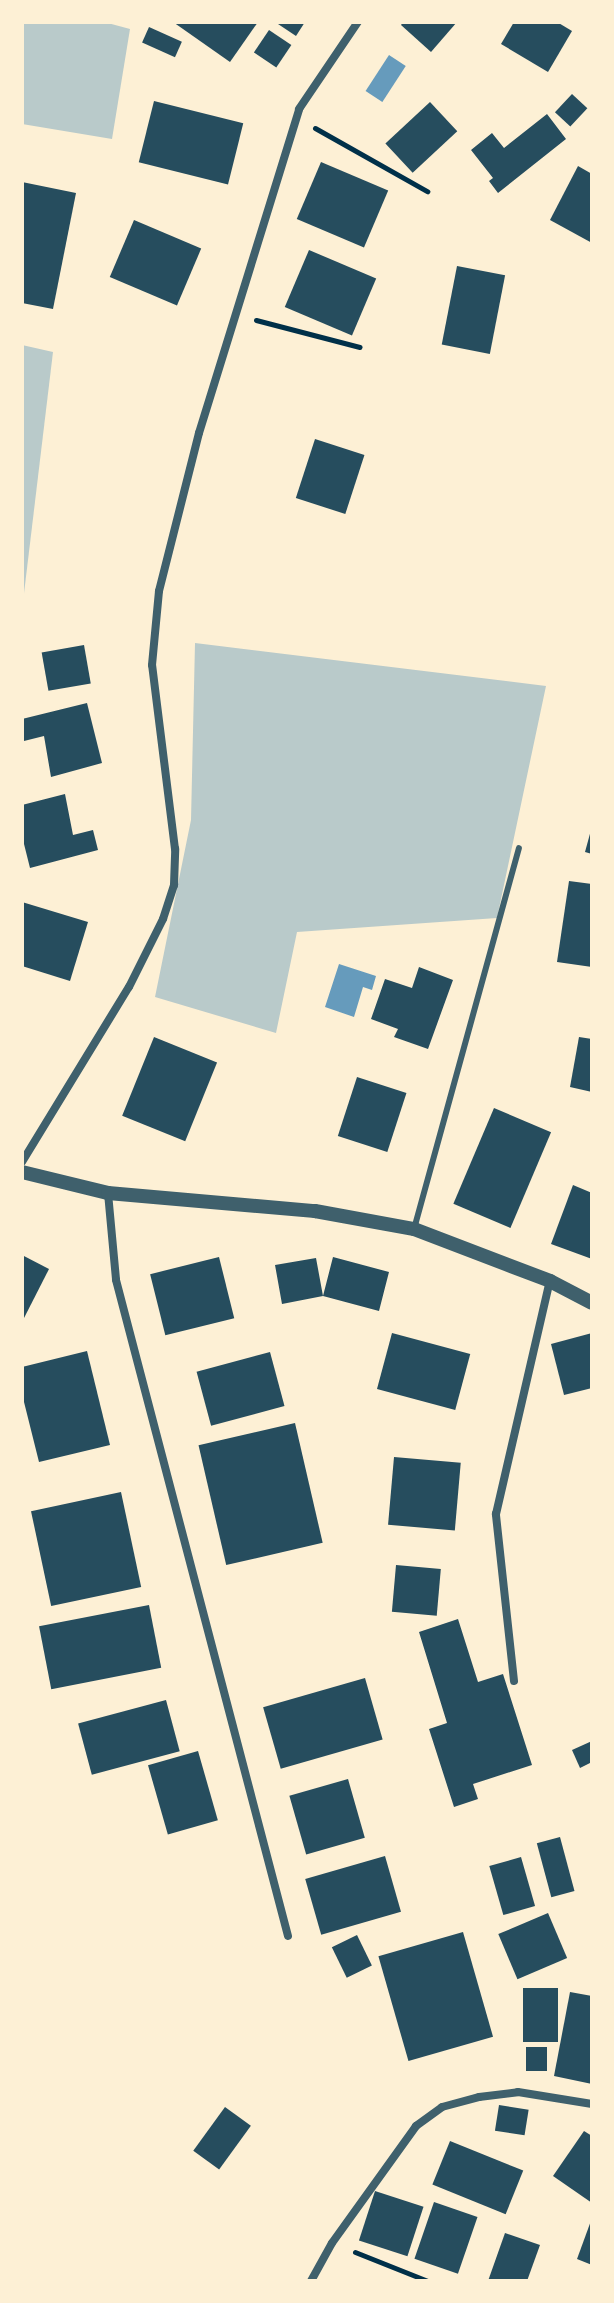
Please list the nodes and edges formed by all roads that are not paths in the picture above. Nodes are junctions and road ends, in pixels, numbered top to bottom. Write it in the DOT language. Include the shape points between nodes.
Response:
graph roads {
  1 [pos="358,22"];
  2 [pos="519,848"];
  3 [pos="22,1162"];
  4 [pos="22,1172"];
  5 [pos="108,1193"];
  6 [pos="414,1229"];
  7 [pos="550,1281"];
  8 [pos="592,1303"];
  9 [pos="514,1681"];
  10 [pos="288,1936"];
  11 [pos="592,2104"];
  12 [pos="311,2281"];
  1 -- 3 [label="street" via="299,109 199,433 158,606 152,665 175,849 174,885 129,987"];
  2 -- 6 [label="lane"];
  4 -- 5 [label="street"];
  5 -- 6 [label="street" via="315,1211"];
  5 -- 10 [label="street" via="116,1280"];
  6 -- 7 [label="street"];
  7 -- 8 [label="street"];
  7 -- 9 [label="street" via="496,1514"];
  11 -- 12 [label="street" via="518,2092 442,2107 416,2126"];
}
